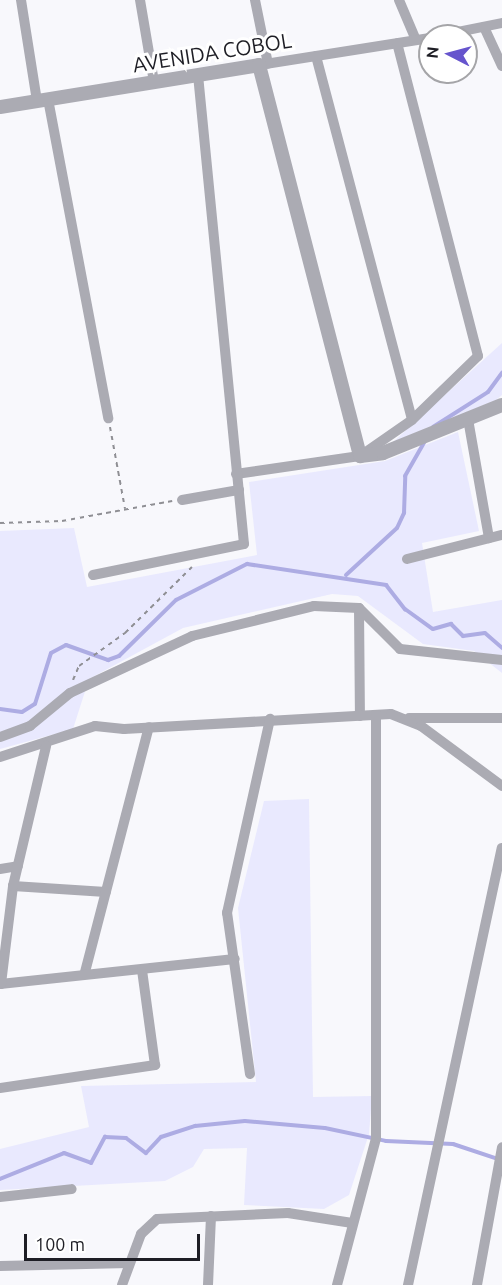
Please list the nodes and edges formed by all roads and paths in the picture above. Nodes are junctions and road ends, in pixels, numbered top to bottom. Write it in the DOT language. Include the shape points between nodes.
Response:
graph roads {
  1 [pos="21,0"];
  2 [pos="140,0"];
  3 [pos="255,0"];
  4 [pos="399,0"];
  5 [pos="502,23"];
  6 [pos="484,27"];
  7 [pos="478,28"];
  8 [pos="416,40"];
  9 [pos="397,44"];
  10 [pos="316,56"];
  11 [pos="263,65"];
  12 [pos="502,66"];
  13 [pos="198,75"];
  14 [pos="154,82"];
  15 [pos="43,100"];
  16 [pos="0,107"];
  17 [pos="502,405"];
  18 [pos="108,418"];
  19 [pos="468,419"];
  20 [pos="412,420"];
  21 [pos="360,456"];
  22 [pos="236,474"];
  23 [pos="239,490"];
  24 [pos="182,500"];
  25 [pos="125,509"];
  26 [pos="0,523"];
  27 [pos="502,535"];
  28 [pos="489,538"];
  29 [pos="203,553"];
  30 [pos="407,559"];
  31 [pos="93,575"];
  32 [pos="359,608"];
  33 [pos="502,660"];
  34 [pos="70,693"];
  35 [pos="376,715"];
  36 [pos="360,716"];
  37 [pos="406,718"];
  38 [pos="502,718"];
  39 [pos="270,719"];
  40 [pos="149,727"];
  41 [pos="0,736"];
  42 [pos="46,746"];
  43 [pos="0,757"];
  44 [pos="502,786"];
  45 [pos="502,848"];
  46 [pos="18,866"];
  47 [pos="0,868"];
  48 [pos="13,886"];
  49 [pos="106,892"];
  50 [pos="235,959"];
  51 [pos="142,970"];
  52 [pos="85,972"];
  53 [pos="0,984"];
  54 [pos="249,1074"];
  55 [pos="0,1088"];
  56 [pos="502,1147"];
  57 [pos="72,1189"];
  58 [pos="0,1197"];
  59 [pos="211,1216"];
  60 [pos="352,1223"];
  61 [pos="129,1263"];
  62 [pos="0,1266"];
  63 [pos="122,1285"];
  64 [pos="208,1285"];
  65 [pos="337,1285"];
  66 [pos="408,1285"];
  67 [pos="477,1285"];
  1 -- 15 [label="street"];
  2 -- 14 [label="street"];
  3 -- 11 [label="street"];
  4 -- 8 [label="street"];
  5 -- 6 [label="street"];
  6 -- 7 [label="street"];
  6 -- 12 [label="street"];
  8 -- 9 [label="street, AVENIDA COBOL"];
  9 -- 10 [label="street, AVENIDA COBOL"];
  9 -- 20 [label="street" via="478,356"];
  10 -- 11 [label="street, AVENIDA COBOL"];
  10 -- 20 [label="street"];
  11 -- 13 [label="street, AVENIDA COBOL"];
  11 -- 21 [label="street"];
  13 -- 14 [label="street, AVENIDA COBOL"];
  13 -- 22 [label="street"];
  14 -- 15 [label="street, AVENIDA COBOL"];
  15 -- 16 [label="street, AVENIDA COBOL"];
  15 -- 18 [label="street"];
  17 -- 19 [label="street"];
  18 -- 25 [label="path"];
  19 -- 21 [label="street" via="383,453"];
  19 -- 28 [label="street"];
  20 -- 21 [label="street"];
  21 -- 22 [label="street"];
  22 -- 23 [label="street"];
  23 -- 24 [label="street"];
  23 -- 29 [label="street" via="244,544"];
  24 -- 25 [label="path"];
  25 -- 26 [label="path" via="62,521"];
  27 -- 28 [label="street"];
  28 -- 30 [label="street"];
  29 -- 31 [label="street"];
  29 -- 34 [label="path" via="178,586 158,595 125,633 79,666"];
  32 -- 33 [label="street" via="400,649"];
  32 -- 34 [label="street" via="314,606 192,636"];
  32 -- 36 [label="street"];
  34 -- 41 [label="street" via="30,726"];
  35 -- 36 [label="street"];
  35 -- 37 [label="street"];
  35 -- 60 [label="street" via="376,1138"];
  36 -- 39 [label="street"];
  37 -- 38 [label="street"];
  37 -- 44 [label="street"];
  39 -- 40 [label="street"];
  39 -- 50 [label="street" via="227,913"];
  40 -- 42 [label="street" via="95,726"];
  40 -- 49 [label="street"];
  42 -- 43 [label="street"];
  42 -- 46 [label="street"];
  45 -- 66 [label="street"];
  46 -- 47 [label="street"];
  46 -- 48 [label="street"];
  48 -- 49 [label="street"];
  48 -- 53 [label="street"];
  49 -- 52 [label="street"];
  50 -- 51 [label="street"];
  50 -- 54 [label="street"];
  51 -- 52 [label="street"];
  51 -- 55 [label="street" via="155,1065"];
  52 -- 53 [label="street"];
  56 -- 67 [label="street"];
  57 -- 58 [label="street"];
  59 -- 60 [label="street" via="288,1214"];
  59 -- 61 [label="street" via="157,1219 147,1224"];
  59 -- 64 [label="street"];
  60 -- 65 [label="street"];
  61 -- 62 [label="street"];
  61 -- 63 [label="street"];
}
